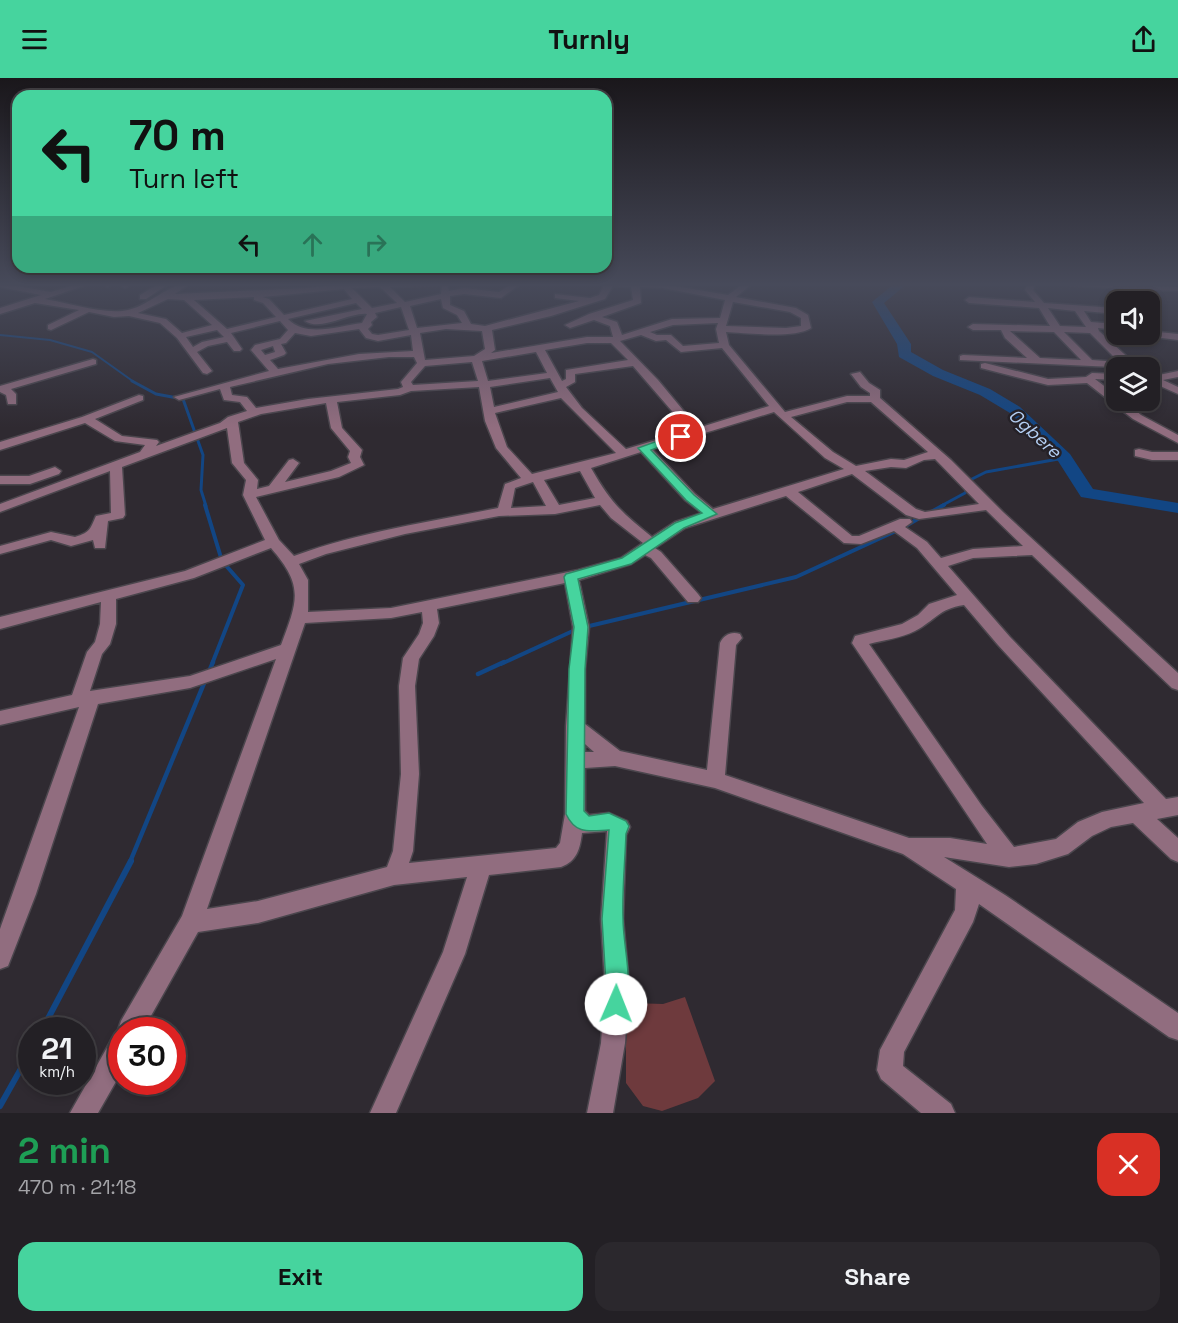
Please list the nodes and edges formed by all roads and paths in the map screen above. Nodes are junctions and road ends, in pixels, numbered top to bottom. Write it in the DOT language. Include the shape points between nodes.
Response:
graph roads {
  1 [pos="174,331"];
  2 [pos="219,331"];
  3 [pos="222,331"];
  4 [pos="287,331"];
  5 [pos="307,331"];
  6 [pos="324,331"];
  7 [pos="365,331"];
  8 [pos="413,331"];
  9 [pos="415,331"];
  10 [pos="488,331"];
  11 [pos="578,331"];
  12 [pos="604,331"];
  13 [pos="614,331"];
  14 [pos="640,331"];
  15 [pos="723,331"];
  16 [pos="1006,331"];
  17 [pos="1058,331"];
  18 [pos="1096,331"];
  19 [pos="1162,335"];
  20 [pos="180,336"];
  21 [pos="585,337"];
  22 [pos="1178,337"];
  23 [pos="616,339"];
  24 [pos="724,345"];
  25 [pos="1178,347"];
  26 [pos="539,348"];
  27 [pos="237,349"];
  28 [pos="192,351"];
  29 [pos="1122,357"];
  30 [pos="420,358"];
  31 [pos="963,358"];
  32 [pos="476,359"];
  33 [pos="434,361"];
  34 [pos="93,362"];
  35 [pos="636,362"];
  36 [pos="1038,362"];
  37 [pos="1089,363"];
  38 [pos="1106,364"];
  39 [pos="977,369"];
  40 [pos="207,371"];
  41 [pos="274,372"];
  42 [pos="856,374"];
  43 [pos="1178,374"];
  44 [pos="552,375"];
  45 [pos="1106,377"];
  46 [pos="1160,377"];
  47 [pos="1089,380"];
  48 [pos="1160,382"];
  49 [pos="224,385"];
  50 [pos="436,385"];
  51 [pos="484,385"];
  52 [pos="2,388"];
  53 [pos="409,388"];
  54 [pos="561,390"];
  55 [pos="1178,391"];
  56 [pos="1106,393"];
  57 [pos="179,397"];
  58 [pos="139,398"];
  59 [pos="331,399"];
  60 [pos="874,399"];
  61 [pos="12,402"];
  62 [pos="489,411"];
  63 [pos="1130,411"];
  64 [pos="778,412"];
  65 [pos="254,413"];
  66 [pos="86,419"];
  67 [pos="232,419"];
  68 [pos="699,431"];
  69 [pos="1178,440"];
  70 [pos="0,446"];
  71 [pos="644,448"];
  72 [pos="145,453"];
  73 [pos="1139,453"];
  74 [pos="624,454"];
  75 [pos="936,455"];
  76 [pos="1178,457"];
  77 [pos="293,463"];
  78 [pos="1165,464"];
  79 [pos="116,466"];
  80 [pos="584,466"];
  81 [pos="852,470"];
  82 [pos="55,471"];
  83 [pos="532,478"];
  84 [pos="0,480"];
  85 [pos="272,491"];
  86 [pos="788,491"];
  87 [pos="249,495"];
  88 [pos="603,500"];
  89 [pos="989,506"];
  90 [pos="0,508"];
  91 [pos="555,510"];
  92 [pos="497,512"];
  93 [pos="711,514"];
  94 [pos="918,514"];
  95 [pos="897,527"];
  96 [pos="99,528"];
  97 [pos="273,543"];
  98 [pos="100,545"];
  99 [pos="648,546"];
  100 [pos="0,550"];
  101 [pos="1038,550"];
  102 [pos="291,562"];
  103 [pos="937,565"];
  104 [pos="571,577"];
  105 [pos="109,597"];
  106 [pos="693,598"];
  107 [pos="967,599"];
  108 [pos="429,606"];
  109 [pos="299,618"];
  110 [pos="0,623"];
  111 [pos="734,638"];
  112 [pos="288,649"];
  113 [pos="1178,683"];
  114 [pos="85,699"];
  115 [pos="0,718"];
  116 [pos="575,726"];
  117 [pos="615,758"];
  118 [pos="576,761"];
  119 [pos="715,780"];
  120 [pos="1170,807"];
  121 [pos="575,814"];
  122 [pos="1138,814"];
  123 [pos="909,847"];
  124 [pos="950,848"];
  125 [pos="1178,852"];
  126 [pos="1009,857"];
  127 [pos="481,866"];
  128 [pos="948,870"];
  129 [pos="394,875"];
  130 [pos="966,884"];
  131 [pos="997,903"];
  132 [pos="965,914"];
  133 [pos="8,922"];
  134 [pos="191,922"];
  135 [pos="0,958"];
  136 [pos="137,1017"];
  137 [pos="1178,1028"];
  138 [pos="108,1070"];
  139 [pos="83,1113"];
  140 [pos="383,1113"];
  141 [pos="600,1113"];
  142 [pos="942,1113"];
  1 -- 20 [label="street"];
  2 -- 20 [label="street"];
  3 -- 27 [label="street"];
  3 -- 28 [label="street"];
  4 -- 41 [label="street" via="287,338 276,342 281,353 265,358"];
  5 -- 6 [label="street"];
  7 -- 8 [label="street" via="373,338"];
  9 -- 30 [label="street"];
  10 -- 32 [label="street" via="490,350"];
  11 -- 21 [label="street"];
  12 -- 21 [label="street"];
  13 -- 23 [label="street"];
  14 -- 23 [label="street"];
  14 -- 24 [label="street" via="656,338 668,337 681,349"];
  15 -- 24 [label="street"];
  16 -- 36 [label="street"];
  17 -- 37 [label="street"];
  18 -- 29 [label="street"];
  19 -- 22 [label="street"];
  19 -- 25 [label="street"];
  20 -- 28 [label="street"];
  21 -- 23 [label="street"];
  21 -- 26 [label="street"];
  23 -- 35 [label="street"];
  24 -- 64 [label="street"];
  26 -- 32 [label="street"];
  26 -- 44 [label="street"];
  28 -- 40 [label="street"];
  30 -- 33 [label="street"];
  30 -- 41 [label="street" via="365,357"];
  30 -- 53 [label="street" via="406,382"];
  31 -- 36 [label="street"];
  32 -- 33 [label="street"];
  32 -- 51 [label="street"];
  33 -- 50 [label="street"];
  34 -- 52 [label="street"];
  35 -- 54 [label="street" via="570,372 571,380"];
  35 -- 68 [label="street"];
  36 -- 37 [label="street"];
  37 -- 38 [label="street"];
  39 -- 47 [label="street" via="985,366 1048,382"];
  41 -- 49 [label="street"];
  42 -- 60 [label="street" via="876,392"];
  43 -- 46 [label="street"];
  44 -- 51 [label="street"];
  44 -- 54 [label="street"];
  45 -- 47 [label="street" via="1092,376"];
  47 -- 56 [label="street"];
  48 -- 55 [label="street"];
  49 -- 57 [label="street"];
  49 -- 65 [label="street" via="228,398 243,399"];
  50 -- 51 [label="street"];
  50 -- 53 [label="street"];
  51 -- 62 [label="street"];
  52 -- 61 [label="street" via="11,394"];
  53 -- 59 [label="street"];
  54 -- 62 [label="street" via="519,406"];
  54 -- 74 [label="street"];
  58 -- 66 [label="street"];
  59 -- 65 [label="street"];
  59 -- 85 [label="street" via="339,436 356,450 354,458 358,465"];
  60 -- 64 [label="street" via="847,399"];
  60 -- 75 [label="street"];
  62 -- 83 [label="street" via="502,448"];
  63 -- 69 [label="street"];
  64 -- 68 [label="street"];
  64 -- 81 [label="street"];
  65 -- 67 [label="street"];
  66 -- 70 [label="street"];
  66 -- 72 [label="street" via="119,439 153,442"];
  67 -- 72 [label="street"];
  67 -- 87 [label="street" via="240,467 253,483"];
  68 -- 71 [label="street"];
  71 -- 74 [label="street"];
  71 -- 93 [label="street"];
  72 -- 79 [label="street"];
  73 -- 76 [label="street"];
  74 -- 80 [label="street"];
  75 -- 81 [label="street" via="906,464"];
  75 -- 89 [label="street"];
  76 -- 78 [label="street"];
  77 -- 85 [label="street"];
  79 -- 90 [label="street"];
  79 -- 96 [label="street" via="118,514 101,519"];
  80 -- 83 [label="street"];
  80 -- 88 [label="street"];
  81 -- 86 [label="street"];
  81 -- 94 [label="street"];
  82 -- 84 [label="street" via="30,480"];
  83 -- 91 [label="street"];
  83 -- 92 [label="street" via="509,487 504,511"];
  85 -- 87 [label="street"];
  86 -- 93 [label="street"];
  86 -- 95 [label="street" via="849,540 861,540"];
  87 -- 97 [label="street"];
  88 -- 91 [label="street"];
  88 -- 99 [label="street"];
  89 -- 94 [label="street"];
  89 -- 101 [label="street"];
  91 -- 92 [label="street"];
  92 -- 102 [label="street" via="364,540"];
  93 -- 99 [label="street" via="680,525"];
  94 -- 95 [label="street"];
  95 -- 103 [label="street" via="922,545"];
  96 -- 98 [label="street"];
  96 -- 100 [label="street" via="78,541 51,536"];
  97 -- 102 [label="street"];
  97 -- 105 [label="street" via="189,576"];
  99 -- 104 [label="street" via="626,561"];
  99 -- 106 [label="street"];
  101 -- 103 [label="street" via="969,555"];
  101 -- 113 [label="street"];
  102 -- 109 [label="street" via="301,580"];
  103 -- 107 [label="street"];
  104 -- 108 [label="street"];
  104 -- 116 [label="street" via="580,636"];
  105 -- 110 [label="street"];
  105 -- 114 [label="street" via="108,624 92,659"];
  107 -- 120 [label="street"];
  107 -- 126 [label="street" via="948,602 907,628 860,643"];
  108 -- 109 [label="street" via="391,613"];
  108 -- 129 [label="street" via="431,623 411,658 407,686 410,774 403,851"];
  109 -- 112 [label="street"];
  111 -- 119 [label="street" via="728,643"];
  112 -- 114 [label="street" via="182,683"];
  112 -- 134 [label="street"];
  114 -- 115 [label="street"];
  114 -- 133 [label="street"];
  116 -- 117 [label="street"];
  116 -- 118 [label="street"];
  117 -- 118 [label="street"];
  117 -- 119 [label="street"];
  118 -- 121 [label="street"];
  119 -- 123 [label="street"];
  120 -- 122 [label="street"];
  121 -- 127 [label="street" via="570,848 561,857"];
  121 -- 141 [label="street" via="585,825 609,822 620,826 616,834 612,919 616,1008"];
  122 -- 125 [label="street"];
  122 -- 126 [label="street" via="1109,818 1061,847"];
  123 -- 124 [label="street"];
  123 -- 128 [label="street"];
  124 -- 126 [label="street"];
  124 -- 128 [label="street"];
  127 -- 129 [label="street"];
  127 -- 140 [label="street" via="454,954"];
  128 -- 130 [label="street"];
  129 -- 134 [label="street" via="258,912"];
  130 -- 131 [label="street"];
  130 -- 132 [label="street"];
  131 -- 132 [label="street"];
  131 -- 137 [label="street"];
  132 -- 142 [label="street" via="892,1050 890,1063 895,1076"];
  133 -- 135 [label="street"];
  134 -- 136 [label="street"];
  138 -- 139 [label="street"];
}
